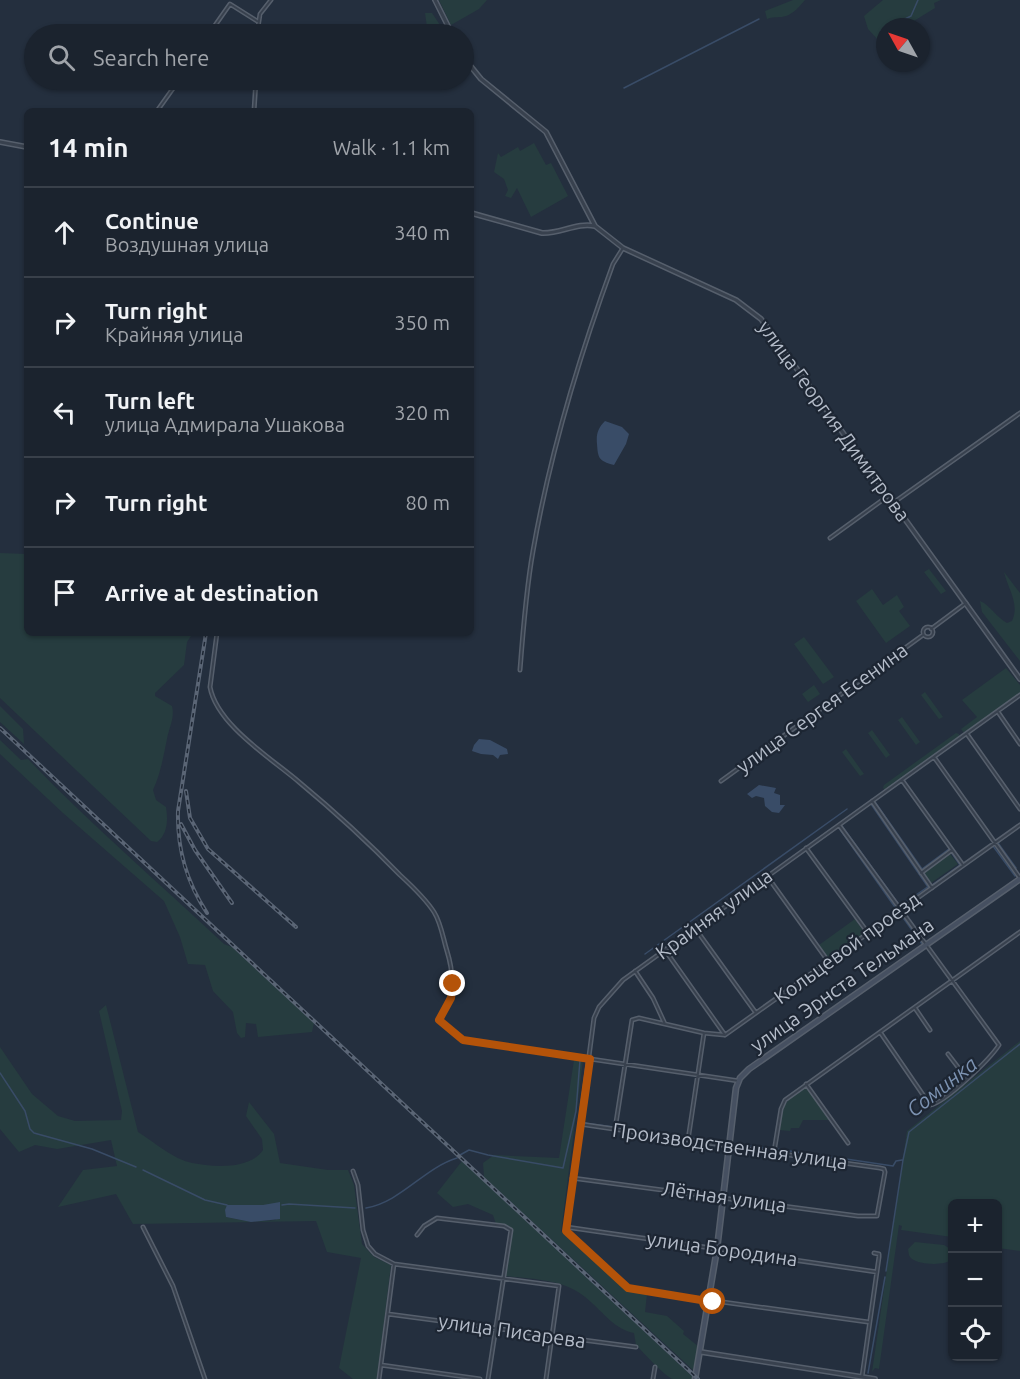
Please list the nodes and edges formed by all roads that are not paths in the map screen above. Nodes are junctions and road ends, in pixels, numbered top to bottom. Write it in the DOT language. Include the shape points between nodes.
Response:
graph roads {
  1 [pos="271,0"];
  2 [pos="435,0"];
  3 [pos="257,21"];
  4 [pos="216,24"];
  5 [pos="447,24"];
  6 [pos="474,70"];
  7 [pos="172,90"];
  8 [pos="255,90"];
  9 [pos="159,108"];
  10 [pos="254,108"];
  11 [pos="0,142"];
  12 [pos="24,146"];
  13 [pos="474,214"];
  14 [pos="595,226"];
  15 [pos="623,248"];
  16 [pos="1020,413"];
  17 [pos="888,496"];
  18 [pos="893,503"];
  19 [pos="830,538"];
  20 [pos="966,603"];
  21 [pos="931,629"];
  22 [pos="923,634"];
  23 [pos="217,636"];
  24 [pos="520,670"];
  25 [pos="1020,680"];
  26 [pos="1020,695"];
  27 [pos="998,712"];
  28 [pos="967,734"];
  29 [pos="1020,744"];
  30 [pos="934,757"];
  31 [pos="902,780"];
  32 [pos="721,781"];
  33 [pos="872,801"];
  34 [pos="1020,809"];
  35 [pos="838,824"];
  36 [pos="1020,825"];
  37 [pos="995,842"];
  38 [pos="806,848"];
  39 [pos="952,850"];
  40 [pos="963,865"];
  41 [pos="921,873"];
  42 [pos="767,876"];
  43 [pos="1020,878"];
  44 [pos="932,888"];
  45 [pos="900,910"];
  46 [pos="695,928"];
  47 [pos="1020,932"];
  48 [pos="868,933"];
  49 [pos="925,945"];
  50 [pos="664,950"];
  51 [pos="828,961"];
  52 [pos="635,971"];
  53 [pos="952,981"];
  54 [pos="915,1008"];
  55 [pos="756,1013"];
  56 [pos="665,1024"];
  57 [pos="930,1030"];
  58 [pos="880,1032"];
  59 [pos="704,1033"];
  60 [pos="725,1035"];
  61 [pos="948,1054"];
  62 [pos="590,1059"];
  63 [pos="625,1064"];
  64 [pos="698,1074"];
  65 [pos="967,1079"];
  66 [pos="739,1080"];
  67 [pos="806,1084"];
  68 [pos="580,1124"];
  69 [pos="615,1129"];
  70 [pos="688,1140"];
  71 [pos="848,1143"];
  72 [pos="730,1146"];
  73 [pos="774,1152"];
  74 [pos="353,1171"];
  75 [pos="572,1178"];
  76 [pos="724,1197"];
  77 [pos="877,1216"];
  78 [pos="143,1227"];
  79 [pos="566,1227"];
  80 [pos="417,1235"];
  81 [pos="717,1249"];
  82 [pos="874,1253"];
  83 [pos="394,1264"];
  84 [pos="877,1272"];
  85 [pos="503,1277"];
  86 [pos="709,1301"];
  87 [pos="388,1314"];
  88 [pos="868,1322"];
  89 [pos="495,1329"];
  90 [pos="552,1336"];
  91 [pos="636,1347"];
  92 [pos="701,1352"];
  93 [pos="381,1365"];
  94 [pos="655,1367"];
  95 [pos="862,1377"];
  96 [pos="695,1378"];
  97 [pos="205,1379"];
  98 [pos="379,1379"];
  99 [pos="480,1379"];
  100 [pos="488,1379"];
  101 [pos="546,1379"];
  102 [pos="653,1379"];
  103 [pos="875,1379"];
  1 -- 3 [label="street"];
  2 -- 5 [label="street"];
  3 -- 4 [label="street" via="230,4"];
  6 -- 14 [label="street, улица Георгия Димитрова" via="546,132"];
  7 -- 9 [label="street"];
  8 -- 10 [label="street"];
  11 -- 12 [label="street"];
  13 -- 14 [label="street" via="542,233"];
  14 -- 15 [label="street, улица Георгия Димитрова"];
  15 -- 17 [label="street, улица Георгия Димитрова" via="736,300 756,314"];
  15 -- 24 [label="street" via="613,264 574,381 546,490 533,550"];
  16 -- 18 [label="street"];
  17 -- 18 [label="street, улица Георгия Димитрова"];
  17 -- 19 [label="street"];
  18 -- 20 [label="street, улица Георгия Димитрова"];
  20 -- 21 [label="street, улица Сергея Есенина"];
  20 -- 25 [label="street, улица Георгия Димитрова"];
  21 -- 22 [label="street, улица Сергея Есенина" via="925,628"];
  21 -- 22 [label="street, улица Сергея Есенина" via="931,636"];
  22 -- 32 [label="street, улица Сергея Есенина"];
  23 -- 62 [label="street" via="210,687 230,724 379,853 437,918 453,984 451,998 439,1020 463,1040"];
  26 -- 27 [label="street, Крайняя улица"];
  27 -- 28 [label="street, Крайняя улица"];
  27 -- 29 [label="street"];
  28 -- 30 [label="street, Крайняя улица"];
  28 -- 34 [label="street"];
  30 -- 31 [label="street, Крайняя улица"];
  30 -- 37 [label="street"];
  31 -- 33 [label="street, Крайняя улица"];
  31 -- 39 [label="street"];
  33 -- 35 [label="street, Крайняя улица"];
  33 -- 41 [label="street"];
  35 -- 38 [label="street, Крайняя улица"];
  35 -- 45 [label="street"];
  36 -- 37 [label="street, Кольцевой проезд"];
  37 -- 40 [label="street, Кольцевой проезд"];
  37 -- 43 [label="street"];
  38 -- 42 [label="street, Крайняя улица"];
  38 -- 48 [label="street"];
  39 -- 40 [label="street"];
  39 -- 41 [label="street"];
  40 -- 44 [label="street, Кольцевой проезд"];
  41 -- 44 [label="street"];
  42 -- 46 [label="street, Крайняя улица"];
  42 -- 51 [label="street"];
  43 -- 49 [label="main road, улица Эрнста Тельмана"];
  44 -- 45 [label="street, Кольцевой проезд"];
  45 -- 48 [label="street, Кольцевой проезд"];
  45 -- 49 [label="street"];
  46 -- 50 [label="street, Крайняя улица"];
  46 -- 55 [label="street"];
  47 -- 53 [label="street"];
  48 -- 51 [label="street, Кольцевой проезд"];
  49 -- 53 [label="street"];
  49 -- 66 [label="main road, улица Эрнста Тельмана" via="748,1069"];
  50 -- 52 [label="street, Крайняя улица"];
  50 -- 60 [label="street"];
  51 -- 55 [label="street, Кольцевой проезд"];
  52 -- 56 [label="street"];
  52 -- 62 [label="street, Крайняя улица" via="597,1011"];
  53 -- 54 [label="street"];
  53 -- 65 [label="street" via="999,1045"];
  54 -- 57 [label="street"];
  54 -- 58 [label="street"];
  55 -- 60 [label="street, Кольцевой проезд"];
  56 -- 59 [label="street"];
  56 -- 63 [label="street" via="635,1018"];
  58 -- 65 [label="street" via="930,1105 938,1104"];
  58 -- 67 [label="street"];
  59 -- 60 [label="street"];
  59 -- 64 [label="street"];
  61 -- 65 [label="street"];
  62 -- 63 [label="street"];
  62 -- 68 [label="street, Крайняя улица"];
  63 -- 64 [label="street"];
  63 -- 69 [label="street"];
  64 -- 66 [label="street"];
  64 -- 70 [label="street"];
  66 -- 72 [label="main road"];
  67 -- 71 [label="street"];
  67 -- 73 [label="street" via="782,1104"];
  68 -- 69 [label="street, Производственная улица"];
  68 -- 75 [label="street, Крайняя улица"];
  69 -- 70 [label="street, Производственная улица"];
  70 -- 72 [label="street, Производственная улица"];
  72 -- 73 [label="street, Производственная улица"];
  72 -- 76 [label="main road"];
  73 -- 77 [label="street, Производственная улица" via="884,1169"];
  74 -- 83 [label="street" via="366,1241 375,1254"];
  75 -- 76 [label="street, Лётная улица"];
  75 -- 79 [label="street, Крайняя улица"];
  76 -- 77 [label="street, Лётная улица"];
  76 -- 81 [label="main road"];
  78 -- 97 [label="street" via="173,1286"];
  79 -- 81 [label="street, улица Бородина"];
  79 -- 86 [label="street, Крайняя улица" via="628,1288"];
  80 -- 85 [label="street" via="437,1218 504,1226 511,1230"];
  81 -- 84 [label="street, улица Бородина"];
  81 -- 86 [label="main road"];
  82 -- 84 [label="street" via="879,1254"];
  83 -- 85 [label="street"];
  83 -- 87 [label="street"];
  84 -- 88 [label="street"];
  85 -- 89 [label="street"];
  85 -- 90 [label="street" via="559,1286"];
  86 -- 88 [label="street"];
  86 -- 92 [label="main road"];
  87 -- 89 [label="street, улица Писарева"];
  87 -- 93 [label="street"];
  88 -- 95 [label="street"];
  89 -- 90 [label="street, улица Писарева"];
  89 -- 100 [label="street"];
  90 -- 91 [label="street, улица Писарева"];
  90 -- 101 [label="street"];
  92 -- 95 [label="street"];
  92 -- 96 [label="main road"];
  93 -- 98 [label="street"];
  93 -- 99 [label="street"];
  94 -- 102 [label="street"];
  95 -- 103 [label="street"];
}
